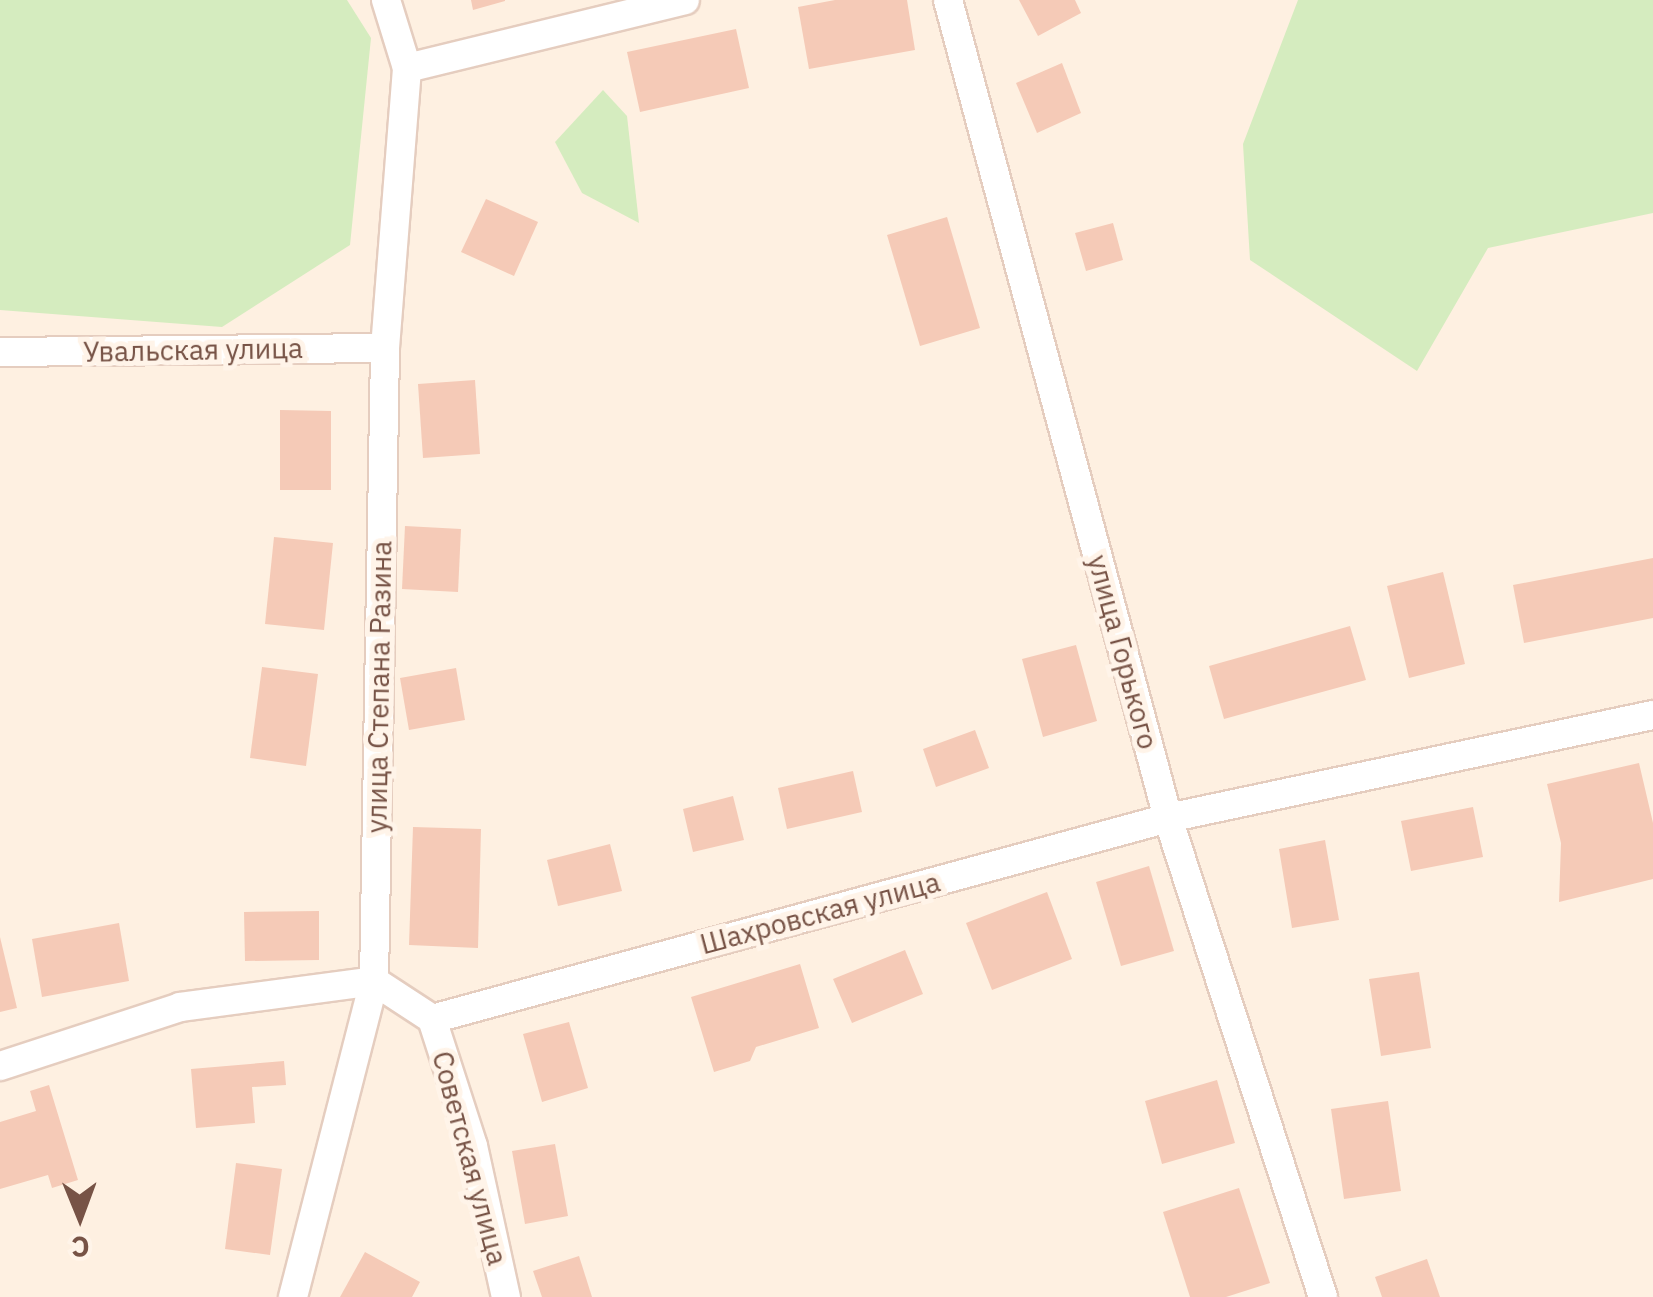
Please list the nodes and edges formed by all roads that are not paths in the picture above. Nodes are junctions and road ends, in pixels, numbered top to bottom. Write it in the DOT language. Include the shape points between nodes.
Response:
graph roads {
  1 [pos="386,0"];
  2 [pos="685,0"];
  3 [pos="948,0"];
  4 [pos="408,68"];
  5 [pos="386,348"];
  6 [pos="0,352"];
  7 [pos="1653,715"];
  8 [pos="1168,818"];
  9 [pos="374,981"];
  10 [pos="432,1019"];
  11 [pos="0,1066"];
  12 [pos="294,1297"];
  13 [pos="506,1297"];
  14 [pos="1323,1297"];
  1 -- 4 [label="street"];
  2 -- 4 [label="street"];
  3 -- 8 [label="street, улица Горького"];
  4 -- 5 [label="street, улица Степана Разина"];
  5 -- 6 [label="street, Увальская улица"];
  5 -- 9 [label="street, улица Степана Разина"];
  7 -- 8 [label="street, Шахровская улица"];
  8 -- 10 [label="street, Шахровская улица"];
  8 -- 14 [label="street, улица Горького"];
  9 -- 10 [label="street"];
  9 -- 11 [label="street" via="180,1007"];
  9 -- 12 [label="street, улица Степана Разина"];
  10 -- 13 [label="street, Советская улица" via="473,1146"];
}
